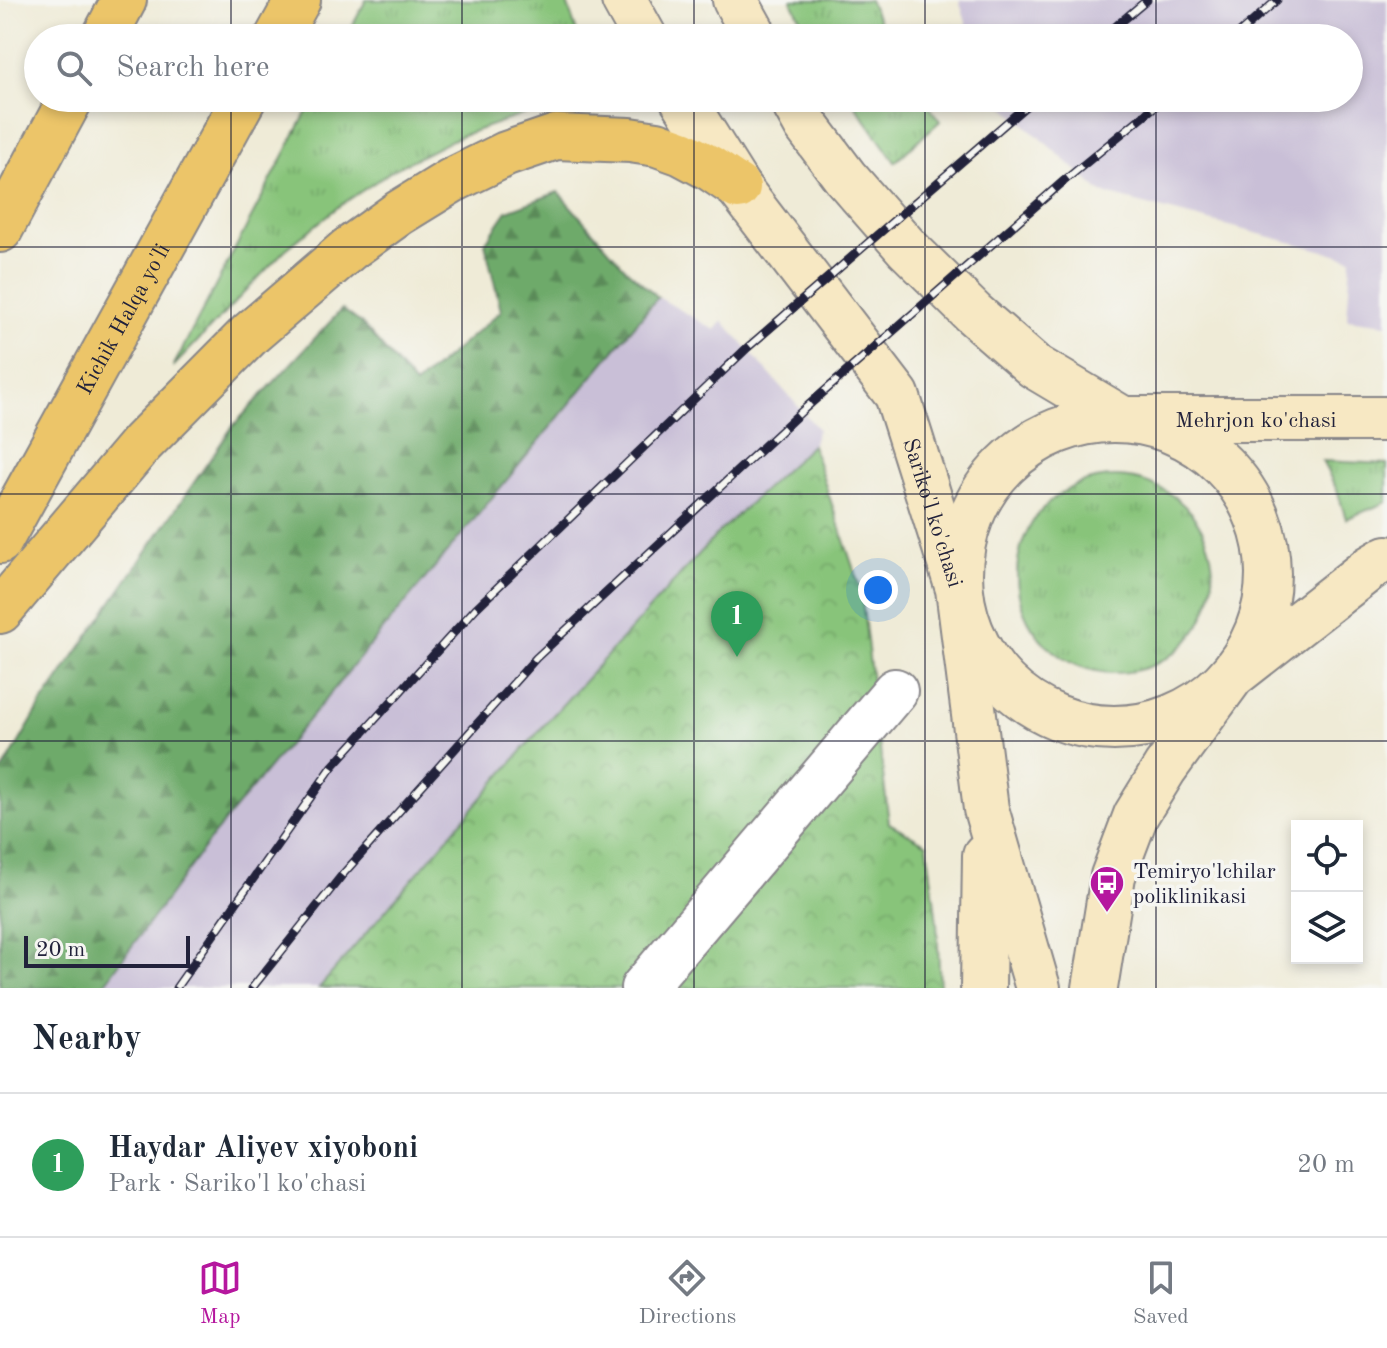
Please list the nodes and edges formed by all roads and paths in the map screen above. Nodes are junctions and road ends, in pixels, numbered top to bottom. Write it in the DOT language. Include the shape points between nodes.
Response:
graph roads {
  1 [pos="124,0"];
  2 [pos="298,0"];
  3 [pos="624,0"];
  4 [pos="735,0"];
  5 [pos="111,24"];
  6 [pos="285,24"];
  7 [pos="637,24"];
  8 [pos="748,24"];
  9 [pos="63,112"];
  10 [pos="236,112"];
  11 [pos="691,112"];
  12 [pos="799,112"];
  13 [pos="738,187"];
  14 [pos="0,230"];
  15 [pos="1123,419"];
  16 [pos="1387,419"];
  17 [pos="0,541"];
  18 [pos="1387,558"];
  19 [pos="958,589"];
  20 [pos="0,611"];
  21 [pos="1232,676"];
  22 [pos="895,691"];
  23 [pos="986,809"];
  24 [pos="643,988"];
  25 [pos="983,988"];
  26 [pos="1038,988"];
  27 [pos="1095,988"];
  1 -- 5 [label="highway"];
  2 -- 6 [label="highway"];
  3 -- 7 [label="main road"];
  4 -- 8 [label="main road"];
  9 -- 14 [label="highway"];
  10 -- 17 [label="highway, Kichik Halqa yo'li"];
  11 -- 13 [label="main road, Sariko'l ko'chasi"];
  12 -- 15 [label="main road" via="845,177 973,313 1034,366"];
  13 -- 19 [label="main road, Sariko'l ko'chasi" via="897,395"];
  13 -- 20 [label="highway" via="657,144 556,137 451,181 349,249 251,333 142,443"];
  15 -- 16 [label="main road, Mehrjon ko'chasi"];
  15 -- 19 [label="main road" via="1070,425 1022,449 985,487 963,536"];
  15 -- 21 [label="main road" via="1171,430 1214,455 1246,492 1265,537 1269,586 1258,634"];
  18 -- 21 [label="main road"];
  19 -- 21 [label="main road" via="973,640 1003,684 1047,715 1098,729 1147,726 1193,708"];
  19 -- 23 [label="main road, Sariko'l ko'chasi"];
  21 -- 27 [label="main road" via="1136,815 1113,876"];
  22 -- 24 [label="street"];
  23 -- 25 [label="main road"];
  23 -- 26 [label="main road, Sariko'l ko'chasi"];
}
